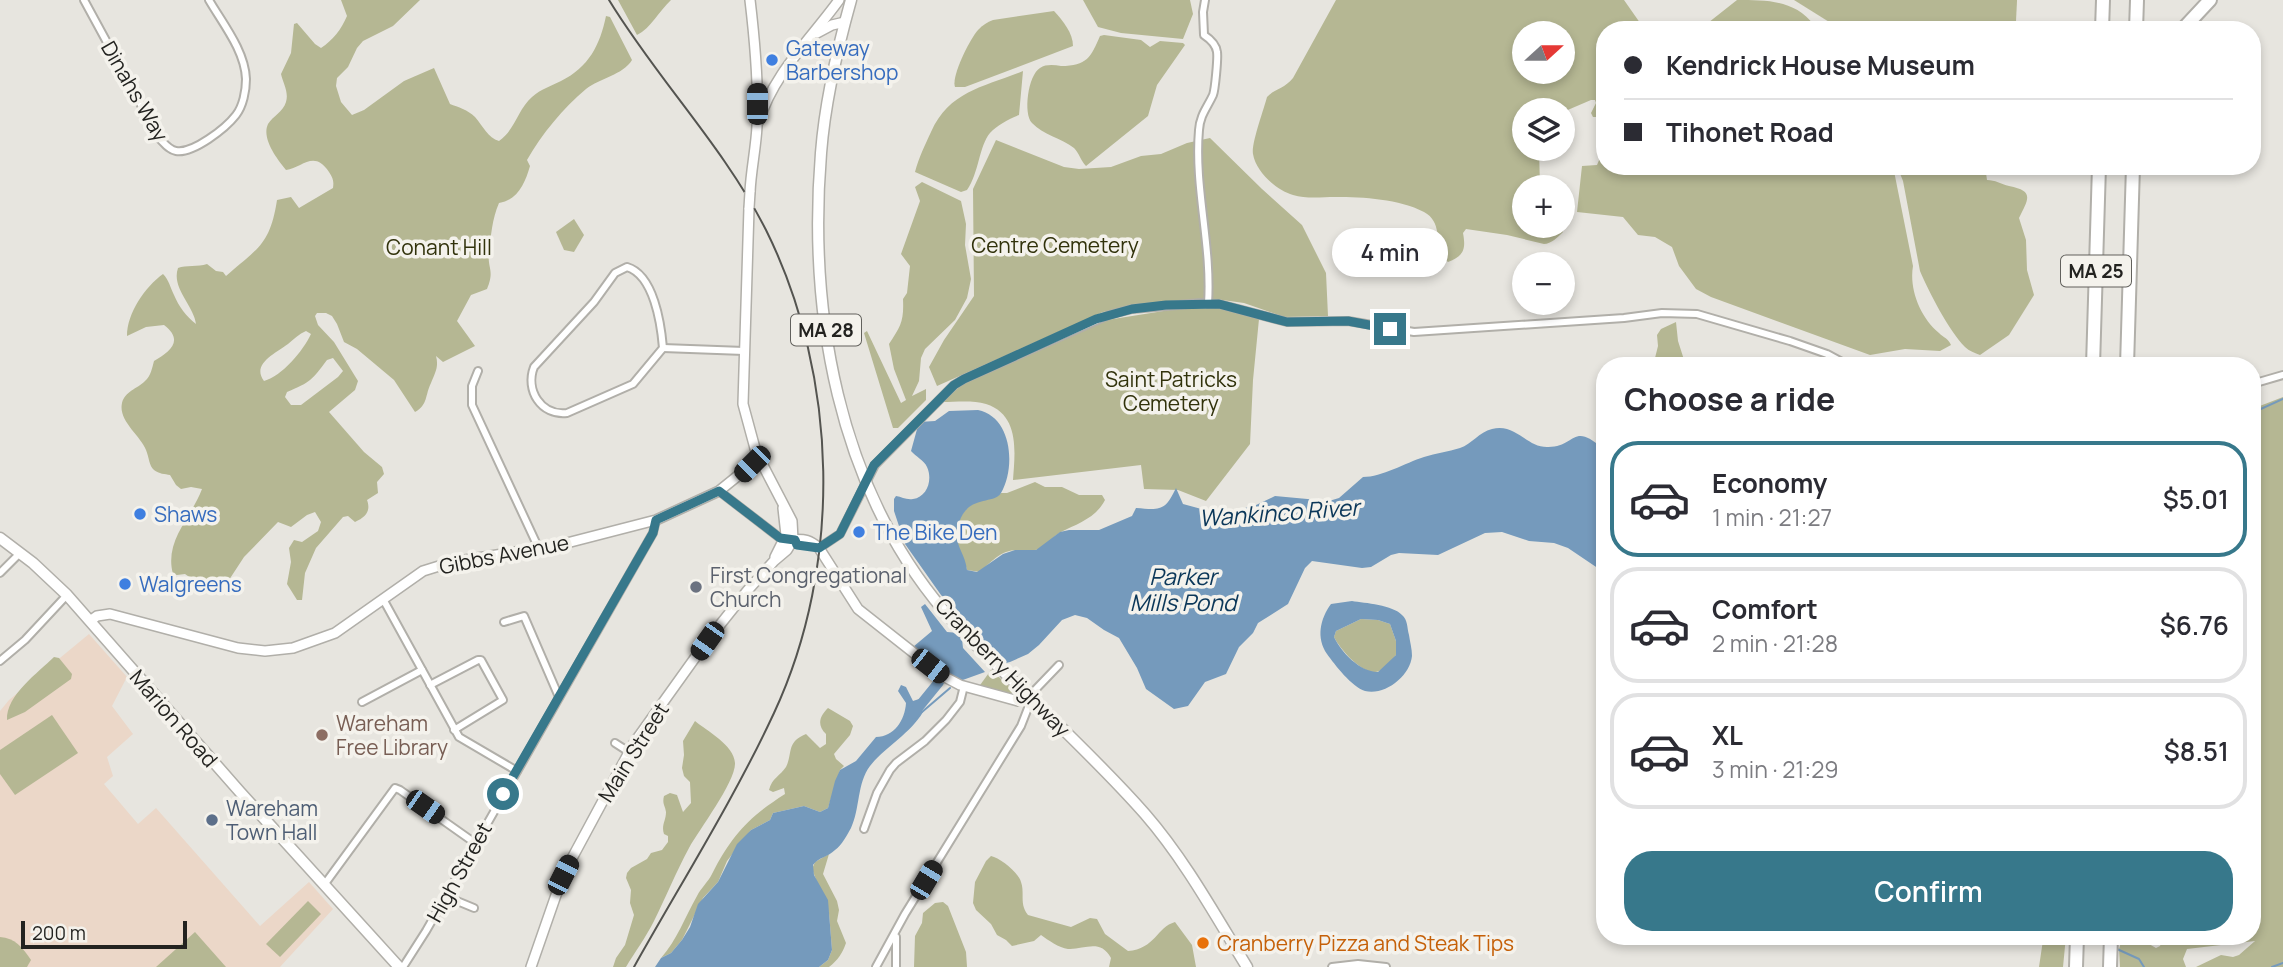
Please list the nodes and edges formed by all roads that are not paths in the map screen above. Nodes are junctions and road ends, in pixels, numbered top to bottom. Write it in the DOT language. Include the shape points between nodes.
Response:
graph roads {
  1 [pos="84,0"];
  2 [pos="209,0"];
  3 [pos="750,0"];
  4 [pos="839,0"];
  5 [pos="851,0"];
  6 [pos="1205,0"];
  7 [pos="2103,0"];
  8 [pos="2137,0"];
  9 [pos="2210,0"];
  10 [pos="826,17"];
  11 [pos="845,20"];
  12 [pos="2102,21"];
  13 [pos="2136,21"];
  14 [pos="2190,21"];
  15 [pos="805,43"];
  16 [pos="757,68"];
  17 [pos="757,79"];
  18 [pos="772,90"];
  19 [pos="757,129"];
  20 [pos="2099,175"];
  21 [pos="2133,175"];
  22 [pos="1208,304"];
  23 [pos="663,348"];
  24 [pos="744,351"];
  25 [pos="1832,357"];
  26 [pos="2093,357"];
  27 [pos="2127,357"];
  28 [pos="478,371"];
  29 [pos="2283,375"];
  30 [pos="2261,381"];
  31 [pos="760,458"];
  32 [pos="866,481"];
  33 [pos="719,491"];
  34 [pos="656,520"];
  35 [pos="0,538"];
  36 [pos="791,539"];
  37 [pos="819,548"];
  38 [pos="539,549"];
  39 [pos="20,553"];
  40 [pos="0,573"];
  41 [pos="67,595"];
  42 [pos="383,599"];
  43 [pos="90,621"];
  44 [pos="504,622"];
  45 [pos="0,661"];
  46 [pos="1059,665"];
  47 [pos="422,670"];
  48 [pos="430,685"];
  49 [pos="964,686"];
  50 [pos="559,697"];
  51 [pos="1031,698"];
  52 [pos="362,702"];
  53 [pos="454,730"];
  54 [pos="615,743"];
  55 [pos="629,752"];
  56 [pos="517,771"];
  57 [pos="864,828"];
  58 [pos="475,843"];
  59 [pos="324,885"];
  60 [pos="445,896"];
  61 [pos="474,908"];
  62 [pos="897,932"];
  63 [pos="2077,945"];
  64 [pos="2111,945"];
  65 [pos="401,967"];
  66 [pos="531,967"];
  67 [pos="876,967"];
  68 [pos="896,967"];
  69 [pos="1247,967"];
  70 [pos="1332,967"];
  71 [pos="1386,967"];
  72 [pos="2076,967"];
  73 [pos="2110,967"];
  1 -- 2 [label="street, Dinahs Way" via="159,138 178,152 220,132 237,114 245,93 246,78 237,49"];
  3 -- 16 [label="main road"];
  4 -- 10 [label="main road"];
  5 -- 11 [label="main road, Cranberry Highway / MA 28"];
  6 -- 22 [label="street" via="1204,35 1217,51 1214,93 1200,118 1198,160"];
  7 -- 12 [label="highway"];
  8 -- 13 [label="highway"];
  9 -- 14 [label="highway"];
  10 -- 11 [label="main road"];
  10 -- 15 [label="main road"];
  11 -- 15 [label="main road" via="822,29"];
  11 -- 32 [label="main road, Cranberry Highway / MA 28" via="821,151 820,285 840,402"];
  15 -- 18 [label="main road"];
  16 -- 17 [label="main road"];
  16 -- 18 [label="main road"];
  17 -- 18 [label="main road" via="760,88"];
  17 -- 19 [label="main road"];
  18 -- 19 [label="main road"];
  19 -- 24 [label="main road, bridge"];
  20 -- 26 [label="highway, MA 25"];
  21 -- 27 [label="highway, MA 25"];
  22 -- 25 [label="street" via="1287,322 1348,321 1414,332 1697,314"];
  22 -- 32 [label="street" via="1166,305 1109,315 964,379 889,449"];
  23 -- 23 [label="street" via="650,292 633,269 620,269 538,361 532,373 535,398 546,409 567,413 634,384"];
  23 -- 24 [label="street"];
  24 -- 31 [label="main road" via="743,404"];
  28 -- 38 [label="street" via="472,405"];
  29 -- 30 [label="street"];
  31 -- 33 [label="main road, Gibbs Avenue"];
  31 -- 36 [label="main road" via="782,503"];
  32 -- 37 [label="street" via="840,534"];
  32 -- 51 [label="main road, Cranberry Highway / MA 28" via="918,576 968,637"];
  33 -- 34 [label="main road, Gibbs Avenue"];
  33 -- 36 [label="street" via="780,538"];
  34 -- 38 [label="main road, Gibbs Avenue"];
  34 -- 50 [label="street, High Street" via="653,533"];
  35 -- 39 [label="main road, Marion Road"];
  36 -- 37 [label="main road" via="811,541"];
  36 -- 55 [label="main road, Main Street" via="707,641"];
  37 -- 49 [label="main road" via="858,609 943,676"];
  38 -- 42 [label="main road, Gibbs Avenue" via="436,566"];
  39 -- 40 [label="street"];
  39 -- 41 [label="main road, Marion Road"];
  41 -- 43 [label="main road, Marion Road"];
  41 -- 45 [label="street"];
  42 -- 43 [label="main road, Gibbs Avenue" via="335,633 284,649 228,646 110,614"];
  42 -- 47 [label="street"];
  43 -- 59 [label="main road, Marion Road"];
  44 -- 50 [label="street" via="524,616"];
  46 -- 51 [label="street"];
  47 -- 48 [label="street"];
  47 -- 52 [label="street"];
  48 -- 53 [label="street"];
  48 -- 53 [label="street" via="481,660 503,700"];
  49 -- 51 [label="main road" via="1018,701"];
  49 -- 57 [label="street" via="961,702 946,720 890,771"];
  50 -- 56 [label="street, High Street"];
  51 -- 62 [label="street" via="1021,726"];
  51 -- 69 [label="main road, Cranberry Highway / MA 28" via="1170,844"];
  53 -- 56 [label="street"];
  54 -- 55 [label="street"];
  55 -- 66 [label="main road, Main Street" via="563,875"];
  56 -- 58 [label="street, High Street"];
  58 -- 59 [label="street" via="395,789"];
  58 -- 60 [label="street, High Street"];
  59 -- 65 [label="main road, Marion Road"];
  60 -- 61 [label="street"];
  60 -- 65 [label="street, High Street"];
  62 -- 67 [label="street"];
  62 -- 68 [label="street"];
  63 -- 72 [label="highway"];
  64 -- 73 [label="highway"];
  70 -- 71 [label="street"];
}
